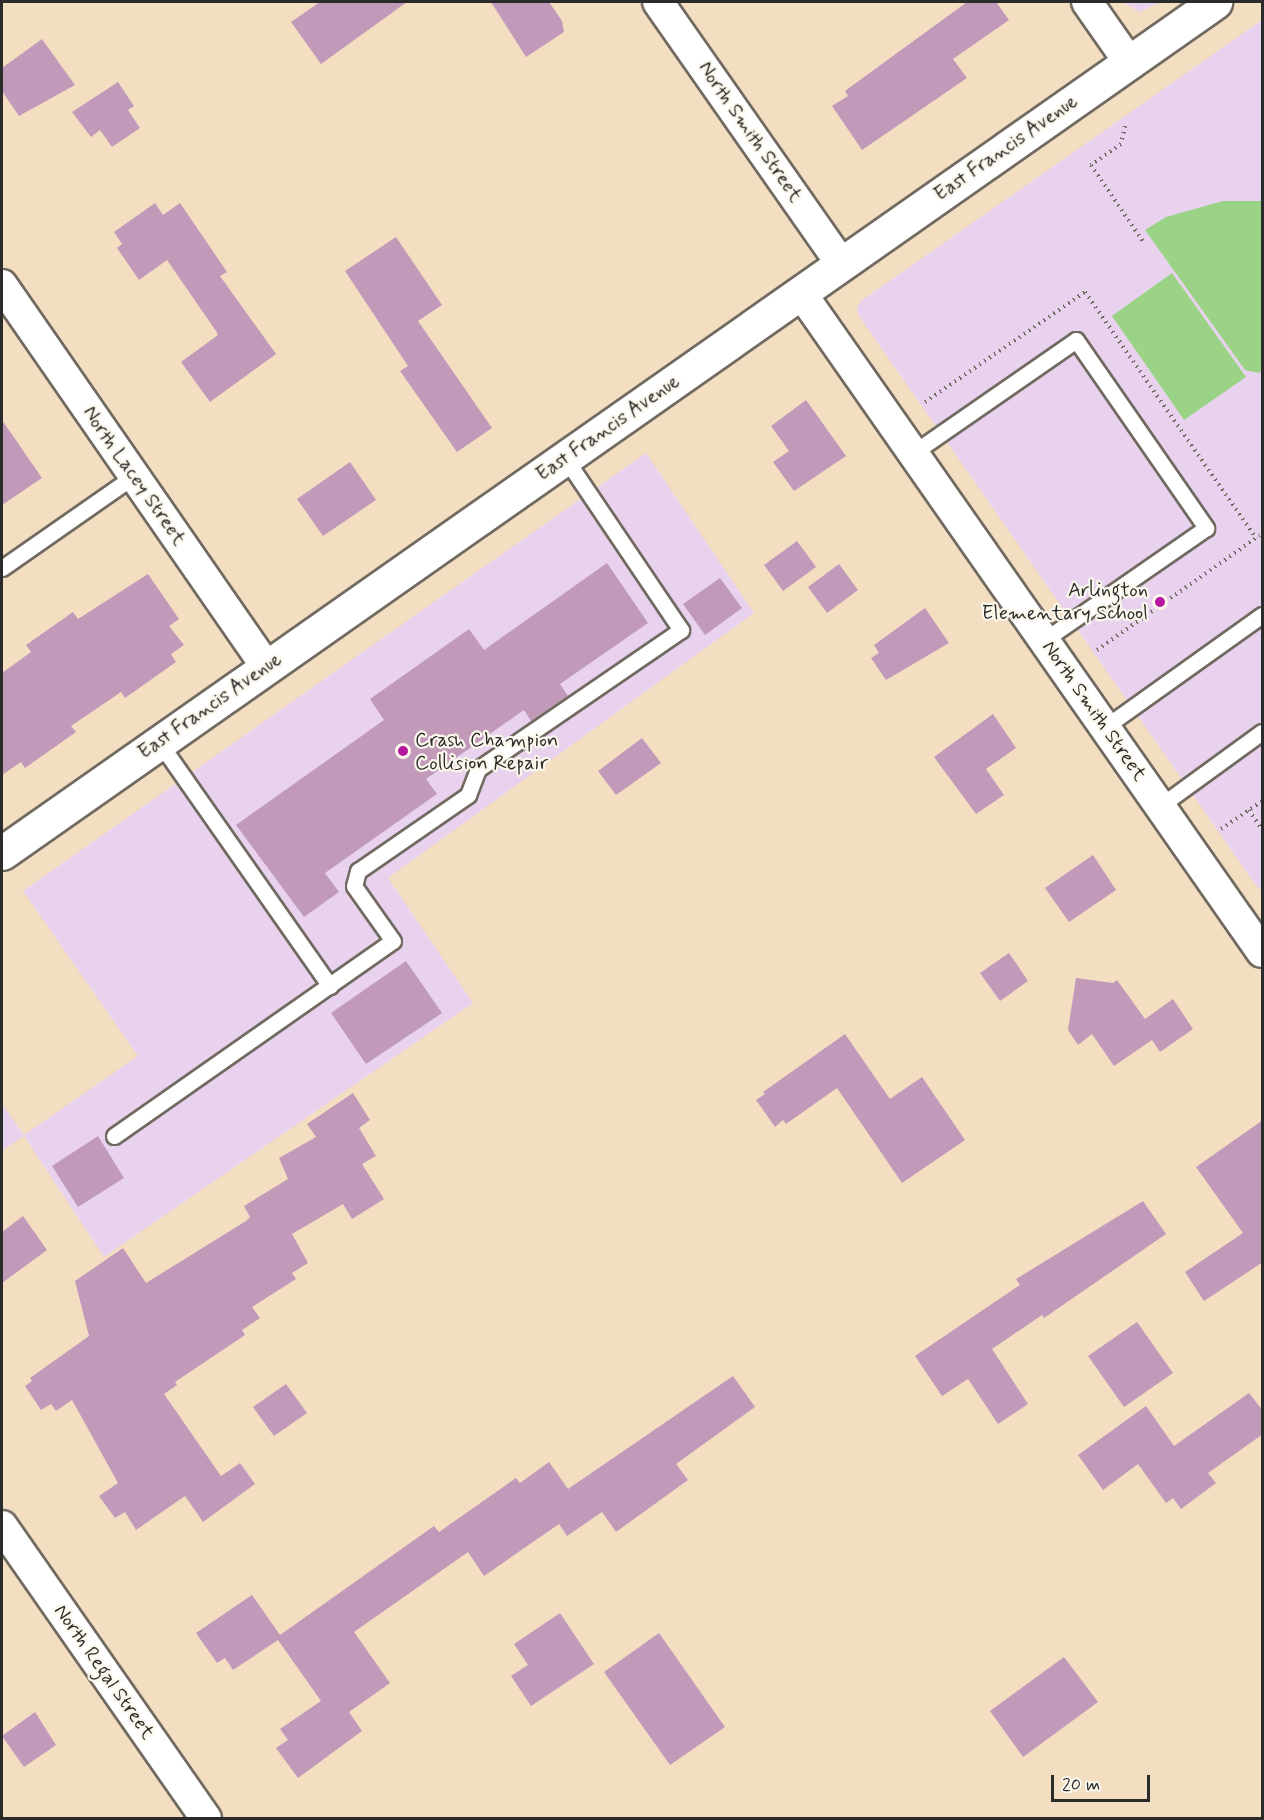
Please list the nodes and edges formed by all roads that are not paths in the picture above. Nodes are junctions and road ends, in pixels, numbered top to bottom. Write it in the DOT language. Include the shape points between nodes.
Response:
graph roads {
  1 [pos="658,2"];
  2 [pos="1087,2"];
  3 [pos="1215,2"];
  4 [pos="1129,62"];
  5 [pos="841,263"];
  6 [pos="2,285"];
  7 [pos="801,293"];
  8 [pos="913,453"];
  9 [pos="565,458"];
  10 [pos="134,476"];
  11 [pos="2,568"];
  12 [pos="1263,615"];
  13 [pos="1044,640"];
  14 [pos="267,667"];
  15 [pos="1105,727"];
  16 [pos="1263,732"];
  17 [pos="159,742"];
  18 [pos="1160,806"];
  19 [pos="2,853"];
  20 [pos="1263,952"];
  21 [pos="330,986"];
  22 [pos="114,1136"];
  23 [pos="2,1526"];
  24 [pos="207,1818"];
  1 -- 5 [label="street, North Smith Street"];
  2 -- 4 [label="street"];
  3 -- 4 [label="main road, East Francis Avenue"];
  4 -- 5 [label="main road, East Francis Avenue"];
  5 -- 7 [label="main road, East Francis Avenue"];
  6 -- 10 [label="street, North Lacey Street"];
  7 -- 8 [label="street, North Smith Street"];
  7 -- 9 [label="main road, East Francis Avenue"];
  8 -- 13 [label="street, North Smith Street"];
  8 -- 13 [label="lane" via="1076,340 1206,528"];
  9 -- 14 [label="main road, East Francis Avenue"];
  9 -- 21 [label="lane" via="681,630 478,769 468,795 358,871 354,886 393,941"];
  10 -- 11 [label="lane"];
  10 -- 14 [label="street, North Lacey Street"];
  12 -- 15 [label="lane"];
  13 -- 15 [label="street, North Smith Street"];
  14 -- 17 [label="main road, East Francis Avenue"];
  15 -- 18 [label="street, North Smith Street"];
  16 -- 18 [label="lane"];
  17 -- 19 [label="main road, East Francis Avenue"];
  17 -- 21 [label="lane"];
  18 -- 20 [label="street, North Smith Street"];
  21 -- 22 [label="lane"];
  23 -- 24 [label="street, North Regal Street"];
}
